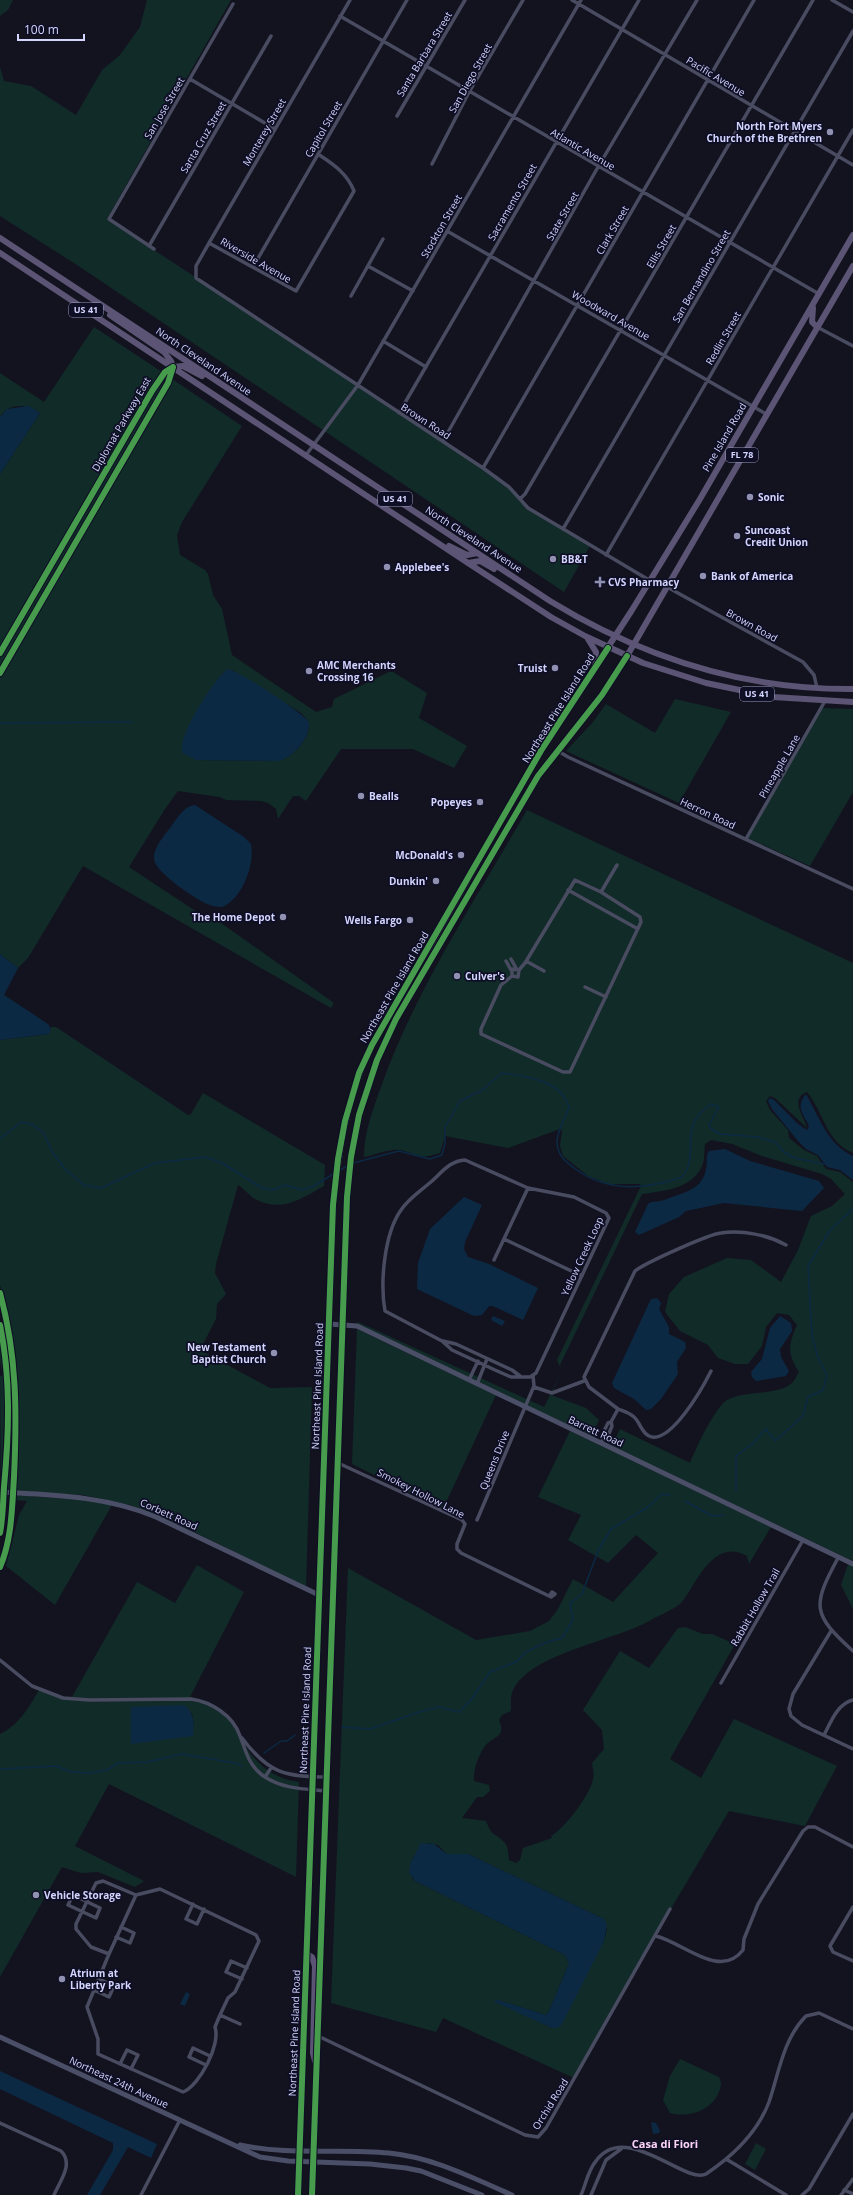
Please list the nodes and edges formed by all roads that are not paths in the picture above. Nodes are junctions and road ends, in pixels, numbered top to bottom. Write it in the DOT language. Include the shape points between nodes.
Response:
graph roads {
  1 [pos="350,0"];
  2 [pos="407,0"];
  3 [pos="465,0"];
  4 [pos="523,0"];
  5 [pos="572,0"];
  6 [pos="639,0"];
  7 [pos="697,0"];
  8 [pos="754,0"];
  9 [pos="813,0"];
  10 [pos="832,0"];
  11 [pos="580,2"];
  12 [pos="233,4"];
  13 [pos="853,12"];
  14 [pos="340,16"];
  15 [pos="622,29"];
  16 [pos="853,31"];
  17 [pos="271,36"];
  18 [pos="383,42"];
  19 [pos="665,54"];
  20 [pos="426,66"];
  21 [pos="190,79"];
  22 [pos="708,80"];
  23 [pos="470,92"];
  24 [pos="231,104"];
  25 [pos="751,106"];
  26 [pos="397,116"];
  27 [pos="513,117"];
  28 [pos="275,129"];
  29 [pos="853,130"];
  30 [pos="795,132"];
  31 [pos="556,142"];
  32 [pos="318,154"];
  33 [pos="837,156"];
  34 [pos="432,164"];
  35 [pos="853,165"];
  36 [pos="598,167"];
  37 [pos="643,193"];
  38 [pos="687,218"];
  39 [pos="447,231"];
  40 [pos="853,234"];
  41 [pos="0,238"];
  42 [pos="383,239"];
  43 [pos="209,243"];
  44 [pos="729,243"];
  45 [pos="149,246"];
  46 [pos="154,249"];
  47 [pos="0,253"];
  48 [pos="491,254"];
  49 [pos="368,266"];
  50 [pos="853,266"];
  51 [pos="253,267"];
  52 [pos="772,268"];
  53 [pos="195,274"];
  54 [pos="535,280"];
  55 [pos="413,291"];
  56 [pos="82,292"];
  57 [pos="819,294"];
  58 [pos="351,296"];
  59 [pos="814,302"];
  60 [pos="578,305"];
  61 [pos="818,327"];
  62 [pos="621,330"];
  63 [pos="384,341"];
  64 [pos="853,346"];
  65 [pos="664,355"];
  66 [pos="426,367"];
  67 [pos="173,368"];
  68 [pos="708,380"];
  69 [pos="358,385"];
  70 [pos="225,387"];
  71 [pos="753,407"];
  72 [pos="399,413"];
  73 [pos="766,414"];
  74 [pos="442,441"];
  75 [pos="313,445"];
  76 [pos="306,455"];
  77 [pos="483,468"];
  78 [pos="520,499"];
  79 [pos="563,529"];
  80 [pos="429,537"];
  81 [pos="477,553"];
  82 [pos="606,555"];
  83 [pos="468,563"];
  84 [pos="649,580"];
  85 [pos="520,582"];
  86 [pos="667,587"];
  87 [pos="585,636"];
  88 [pos="615,637"];
  89 [pos="633,645"];
  90 [pos="608,648"];
  91 [pos="0,653"];
  92 [pos="627,656"];
  93 [pos="594,669"];
  94 [pos="0,673"];
  95 [pos="817,688"];
  96 [pos="853,689"];
  97 [pos="825,701"];
  98 [pos="853,702"];
  99 [pos="557,750"];
  100 [pos="746,839"];
  101 [pos="617,865"];
  102 [pos="853,889"];
  103 [pos="568,890"];
  104 [pos="602,892"];
  105 [pos="638,929"];
  106 [pos="511,959"];
  107 [pos="421,961"];
  108 [pos="506,961"];
  109 [pos="526,962"];
  110 [pos="517,969"];
  111 [pos="512,970"];
  112 [pos="544,971"];
  113 [pos="512,976"];
  114 [pos="585,987"];
  115 [pos="606,997"];
  116 [pos="396,1019"];
  117 [pos="528,1188"];
  118 [pos="504,1239"];
  119 [pos="786,1245"];
  120 [pos="494,1260"];
  121 [pos="582,1276"];
  122 [pos="0,1293"];
  123 [pos="329,1324"];
  124 [pos="342,1324"];
  125 [pos="0,1325"];
  126 [pos="442,1341"];
  127 [pos="462,1348"];
  128 [pos="459,1353"];
  129 [pos="480,1356"];
  130 [pos="487,1359"];
  131 [pos="478,1362"];
  132 [pos="485,1365"];
  133 [pos="505,1367"];
  134 [pos="711,1371"];
  135 [pos="6,1372"];
  136 [pos="14,1372"];
  137 [pos="503,1373"];
  138 [pos="533,1375"];
  139 [pos="520,1376"];
  140 [pos="469,1380"];
  141 [pos="584,1381"];
  142 [pos="477,1384"];
  143 [pos="534,1387"];
  144 [pos="526,1407"];
  145 [pos="618,1409"];
  146 [pos="602,1443"];
  147 [pos="338,1463"];
  148 [pos="2,1492"];
  149 [pos="13,1493"];
  150 [pos="477,1520"];
  151 [pos="0,1533"];
  152 [pos="803,1540"];
  153 [pos="838,1558"];
  154 [pos="853,1564"];
  155 [pos="0,1567"];
  156 [pos="319,1595"];
  157 [pos="550,1595"];
  158 [pos="831,1631"];
  159 [pos="853,1651"];
  160 [pos="0,1660"];
  161 [pos="721,1683"];
  162 [pos="853,1700"];
  163 [pos="824,1735"];
  164 [pos="240,1736"];
  165 [pos="853,1749"];
  166 [pos="270,1768"];
  167 [pos="265,1777"];
  168 [pos="312,1777"];
  169 [pos="327,1777"];
  170 [pos="312,1790"];
  171 [pos="326,1791"];
  172 [pos="853,1846"];
  173 [pos="136,1896"];
  174 [pos="87,1901"];
  175 [pos="193,1904"];
  176 [pos="853,1907"];
  177 [pos="670,1909"];
  178 [pos="204,1910"];
  179 [pos="82,1912"];
  180 [pos="121,1927"];
  181 [pos="656,1936"];
  182 [pos="116,1937"];
  183 [pos="109,1954"];
  184 [pos="306,1954"];
  185 [pos="853,1961"];
  186 [pos="247,1968"];
  187 [pos="99,1979"];
  188 [pos="242,1979"];
  189 [pos="94,1990"];
  190 [pos="220,2015"];
  191 [pos="240,2024"];
  192 [pos="853,2029"];
  193 [pos="318,2036"];
  194 [pos="0,2037"];
  195 [pos="210,2056"];
  196 [pos="120,2064"];
  197 [pos="206,2065"];
  198 [pos="317,2068"];
  199 [pos="131,2069"];
  200 [pos="853,2114"];
  201 [pos="180,2120"];
  202 [pos="0,2123"];
  203 [pos="231,2143"];
  204 [pos="626,2148"];
  205 [pos="300,2151"];
  206 [pos="314,2151"];
  207 [pos="726,2159"];
  208 [pos="299,2161"];
  209 [pos="313,2162"];
  210 [pos="853,2179"];
  211 [pos="844,2190"];
  212 [pos="853,2194"];
  213 [pos="54,2195"];
  214 [pos="142,2195"];
  215 [pos="298,2195"];
  216 [pos="312,2195"];
  217 [pos="482,2195"];
  218 [pos="512,2195"];
  219 [pos="581,2195"];
  220 [pos="591,2195"];
  221 [pos="786,2195"];
  222 [pos="802,2195"];
  223 [pos="841,2195"];
  1 -- 14 [label="street, Monterey Street"];
  2 -- 18 [label="street, Capitol Street"];
  3 -- 20 [label="street, Santa Barbara Street"];
  4 -- 23 [label="street, San Diego Street"];
  5 -- 11 [label="street, Pacific Avenue"];
  6 -- 15 [label="street, Sacramento Street"];
  7 -- 19 [label="street, State Street"];
  8 -- 22 [label="street, Clark Street"];
  9 -- 25 [label="street, Ellis Street"];
  10 -- 13 [label="street"];
  11 -- 15 [label="street, Pacific Avenue"];
  11 -- 27 [label="street, Stockton Street"];
  12 -- 21 [label="street, San Jose Street"];
  14 -- 18 [label="street, Atlantic Avenue"];
  14 -- 28 [label="street, Monterey Street"];
  15 -- 19 [label="street, Pacific Avenue"];
  15 -- 31 [label="street, Sacramento Street"];
  16 -- 30 [label="street, San Bernandino Street"];
  17 -- 24 [label="street, Santa Cruz Street"];
  18 -- 20 [label="street, Atlantic Avenue"];
  18 -- 32 [label="street, Capitol Street"];
  19 -- 22 [label="street, Pacific Avenue"];
  19 -- 36 [label="street, State Street"];
  20 -- 23 [label="street, Atlantic Avenue"];
  20 -- 26 [label="street, Santa Barbara Street"];
  21 -- 24 [label="street"];
  21 -- 45 [label="street, San Jose Street" via="109,219"];
  22 -- 25 [label="street, Pacific Avenue"];
  22 -- 37 [label="street, Clark Street"];
  23 -- 27 [label="street, Atlantic Avenue"];
  23 -- 34 [label="street, San Diego Street"];
  24 -- 28 [label="street"];
  24 -- 45 [label="street, Santa Cruz Street"];
  25 -- 30 [label="street, Pacific Avenue"];
  25 -- 38 [label="street, Ellis Street"];
  27 -- 31 [label="street, Atlantic Avenue"];
  27 -- 39 [label="street, Stockton Street"];
  28 -- 43 [label="street, Monterey Street"];
  29 -- 33 [label="street, Redlin Street"];
  30 -- 33 [label="street, Pacific Avenue"];
  30 -- 44 [label="street, San Bernandino Street"];
  31 -- 36 [label="street, Atlantic Avenue"];
  31 -- 48 [label="street, Sacramento Street"];
  32 -- 51 [label="street, Capitol Street"];
  32 -- 51 [label="street, Riverside Avenue" via="345,175 354,191 296,291"];
  33 -- 35 [label="street, Pacific Avenue"];
  33 -- 52 [label="street, Redlin Street"];
  36 -- 37 [label="street, Atlantic Avenue"];
  36 -- 54 [label="street, State Street"];
  37 -- 38 [label="street, Atlantic Avenue"];
  37 -- 60 [label="street, Clark Street"];
  38 -- 44 [label="street, Atlantic Avenue"];
  38 -- 62 [label="street, Ellis Street"];
  39 -- 48 [label="street, Woodward Avenue"];
  39 -- 55 [label="street, Stockton Street"];
  40 -- 57 [label="main road, Pine Island Road / FL 78"];
  41 -- 56 [label="main road, North Cleveland Avenue / US 41"];
  42 -- 49 [label="street"];
  43 -- 51 [label="street, Riverside Avenue"];
  43 -- 53 [label="street, Monterey Street" via="196,266"];
  44 -- 52 [label="street, Atlantic Avenue"];
  44 -- 65 [label="street, San Bernandino Street"];
  45 -- 46 [label="street"];
  47 -- 67 [label="main road, US 41"];
  48 -- 54 [label="street, Woodward Avenue"];
  48 -- 66 [label="street, Sacramento Street"];
  49 -- 55 [label="street"];
  49 -- 58 [label="street"];
  50 -- 61 [label="main road, FL 78"];
  52 -- 57 [label="street, Atlantic Avenue"];
  52 -- 68 [label="street, Redlin Street"];
  53 -- 69 [label="street, Brown Road" via="201,282"];
  54 -- 60 [label="street, Woodward Avenue"];
  54 -- 74 [label="street, State Street"];
  55 -- 63 [label="street, Stockton Street"];
  56 -- 67 [label="main road" via="123,325 164,352"];
  56 -- 70 [label="main road, North Cleveland Avenue / US 41"];
  57 -- 59 [label="main road, Pine Island Road / FL 78"];
  59 -- 61 [label="main road" via="811,319"];
  59 -- 71 [label="main road, Pine Island Road / FL 78"];
  60 -- 62 [label="street, Woodward Avenue"];
  60 -- 77 [label="street, Clark Street"];
  61 -- 64 [label="street"];
  61 -- 73 [label="main road, FL 78"];
  62 -- 65 [label="street, Woodward Avenue"];
  62 -- 78 [label="street, Ellis Street"];
  63 -- 66 [label="street"];
  63 -- 69 [label="street, Stockton Street"];
  65 -- 68 [label="street, Woodward Avenue"];
  65 -- 79 [label="street, San Bernandino Street"];
  66 -- 72 [label="street, Sacramento Street"];
  67 -- 70 [label="main road" via="182,366"];
  67 -- 76 [label="main road, US 41"];
  67 -- 91 [label="street, Diplomat Parkway East" via="165,372 152,391"];
  67 -- 94 [label="street, Diplomat Parkway East" via="168,383"];
  68 -- 71 [label="street, Woodward Avenue"];
  68 -- 82 [label="street, Redlin Street"];
  69 -- 72 [label="street, Brown Road"];
  69 -- 75 [label="street, Stockton Street"];
  70 -- 75 [label="main road, North Cleveland Avenue / US 41"];
  71 -- 73 [label="street, Woodward Avenue"];
  71 -- 84 [label="main road, Pine Island Road / FL 78"];
  72 -- 74 [label="street, Brown Road"];
  73 -- 86 [label="main road, FL 78"];
  74 -- 77 [label="street, Brown Road"];
  75 -- 76 [label="street, Stockton Street"];
  75 -- 81 [label="main road, North Cleveland Avenue / US 41"];
  76 -- 80 [label="main road, US 41"];
  77 -- 78 [label="street, Brown Road"];
  78 -- 79 [label="street, Brown Road" via="528,508"];
  79 -- 82 [label="street, Brown Road"];
  80 -- 81 [label="main road" via="467,555"];
  80 -- 83 [label="main road, US 41"];
  81 -- 85 [label="main road, North Cleveland Avenue / US 41"];
  82 -- 84 [label="street, Brown Road"];
  83 -- 85 [label="main road" via="480,562"];
  83 -- 87 [label="main road, US 41"];
  84 -- 88 [label="main road, Pine Island Road / FL 78"];
  85 -- 88 [label="main road, North Cleveland Avenue / US 41" via="567,612"];
  86 -- 89 [label="main road, FL 78"];
  86 -- 95 [label="street, Brown Road" via="803,662 814,675"];
  87 -- 90 [label="main road, US 41"];
  87 -- 93 [label="main road" via="596,652"];
  88 -- 89 [label="main road, North Cleveland Avenue / US 41"];
  88 -- 90 [label="main road, Pine Island Road / FL 78"];
  89 -- 92 [label="main road, FL 78"];
  89 -- 95 [label="main road, North Cleveland Avenue / US 41" via="713,672 772,684"];
  90 -- 92 [label="main road, US 41"];
  90 -- 93 [label="main road, Northeast Pine Island Road / FL 78"];
  92 -- 97 [label="main road, US 41" via="661,670 724,687 773,697"];
  92 -- 99 [label="main road, Northeast Pine Island Road / FL 78" via="602,695"];
  93 -- 107 [label="main road, Northeast Pine Island Road / FL 78" via="542,749"];
  95 -- 96 [label="main road, North Cleveland Avenue / US 41"];
  97 -- 98 [label="main road, US 41"];
  97 -- 100 [label="street, Pineapple Lane"];
  99 -- 100 [label="street, Herron Road" via="568,758"];
  99 -- 116 [label="main road, Northeast Pine Island Road / FL 78" via="538,776"];
  100 -- 102 [label="street, Herron Road"];
  101 -- 104 [label="street"];
  103 -- 104 [label="street" via="577,879"];
  103 -- 105 [label="street"];
  103 -- 109 [label="street"];
  104 -- 105 [label="street" via="638,914 641,919"];
  105 -- 115 [label="street"];
  106 -- 110 [label="street"];
  107 -- 116 [label="main road" via="420,973"];
  107 -- 123 [label="main road, Northeast Pine Island Road / FL 78" via="382,1026 366,1057 353,1092 335,1178"];
  108 -- 111 [label="street"];
  109 -- 110 [label="street"];
  109 -- 112 [label="street"];
  110 -- 111 [label="street"];
  110 -- 113 [label="street" via="519,976"];
  111 -- 113 [label="street"];
  113 -- 115 [label="street" via="501,985 481,1028 481,1034 566,1073 572,1070"];
  114 -- 115 [label="street"];
  116 -- 124 [label="main road, Northeast Pine Island Road / FL 78" via="366,1088 351,1157"];
  117 -- 118 [label="street"];
  117 -- 121 [label="street, Yellow Creek Loop" via="574,1197 608,1215 609,1220"];
  117 -- 126 [label="street, Yellow Creek Loop" via="473,1163 458,1160 400,1211 394,1222 384,1262 385,1311"];
  118 -- 120 [label="street"];
  118 -- 121 [label="street"];
  119 -- 141 [label="street" via="766,1236 722,1232 640,1267 630,1278 584,1373"];
  121 -- 138 [label="street, Yellow Creek Loop"];
  122 -- 136 [label="street" via="9,1329"];
  123 -- 124 [label="street, Barrett Road"];
  123 -- 156 [label="main road, Northeast Pine Island Road / FL 78"];
  124 -- 140 [label="street, Barrett Road" via="357,1326"];
  124 -- 147 [label="main road, Northeast Pine Island Road / FL 78"];
  125 -- 135 [label="street"];
  126 -- 127 [label="street"];
  126 -- 128 [label="street"];
  127 -- 128 [label="street"];
  127 -- 129 [label="street"];
  128 -- 131 [label="street"];
  129 -- 130 [label="street"];
  129 -- 131 [label="street"];
  130 -- 132 [label="street"];
  130 -- 133 [label="street"];
  131 -- 132 [label="street"];
  131 -- 140 [label="street"];
  132 -- 137 [label="street"];
  132 -- 142 [label="street"];
  133 -- 137 [label="street"];
  133 -- 139 [label="street"];
  134 -- 145 [label="street" via="687,1411 662,1436 648,1436 634,1417"];
  135 -- 136 [label="street"];
  135 -- 148 [label="street" via="7,1438"];
  136 -- 149 [label="street"];
  137 -- 139 [label="street" via="511,1377"];
  138 -- 139 [label="street"];
  138 -- 143 [label="street"];
  140 -- 142 [label="street, Barrett Road"];
  141 -- 143 [label="street" via="552,1393"];
  141 -- 145 [label="street" via="605,1401"];
  142 -- 144 [label="street, Barrett Road"];
  143 -- 144 [label="street, Queens Drive"];
  144 -- 146 [label="street, Barrett Road"];
  144 -- 150 [label="street, Queens Drive"];
  145 -- 146 [label="street" via="611,1422 608,1436 604,1437"];
  146 -- 152 [label="street, Barrett Road"];
  147 -- 157 [label="street, Smokey Hollow Lane" via="462,1520 465,1524 457,1544 460,1553"];
  147 -- 169 [label="main road, Northeast Pine Island Road / FL 78"];
  148 -- 149 [label="street, Corbett Road"];
  148 -- 151 [label="street"];
  149 -- 155 [label="street" via="8,1539"];
  149 -- 156 [label="street, Corbett Road" via="83,1497 129,1507"];
  152 -- 153 [label="street, Barrett Road"];
  152 -- 161 [label="street, Rabbit Hollow Trail"];
  153 -- 154 [label="street, Barrett Road"];
  153 -- 158 [label="street" via="823,1586 820,1601 822,1615"];
  156 -- 168 [label="main road, Northeast Pine Island Road / FL 78"];
  158 -- 159 [label="street"];
  158 -- 163 [label="street" via="793,1694 789,1709 796,1721"];
  160 -- 164 [label="street" via="32,1686 57,1696 89,1700 201,1701 226,1715"];
  162 -- 163 [label="street" via="838,1710"];
  163 -- 165 [label="street"];
  164 -- 166 [label="street"];
  164 -- 167 [label="street" via="247,1758"];
  166 -- 167 [label="street"];
  166 -- 168 [label="street" via="289,1775"];
  167 -- 170 [label="street" via="284,1786"];
  168 -- 169 [label="street"];
  168 -- 170 [label="main road, Northeast Pine Island Road / FL 78"];
  169 -- 171 [label="main road, Northeast Pine Island Road / FL 78"];
  170 -- 171 [label="street"];
  170 -- 184 [label="main road, Northeast Pine Island Road / FL 78"];
  171 -- 193 [label="main road, Northeast Pine Island Road / FL 78"];
  172 -- 181 [label="street" via="815,1827 808,1827 803,1831 761,1899 744,1939 743,1950 729,1962 715,1962"];
  173 -- 174 [label="street" via="98,1881"];
  173 -- 175 [label="street" via="160,1889"];
  173 -- 180 [label="street"];
  174 -- 179 [label="street"];
  174 -- 179 [label="street" via="100,1908 96,1918"];
  174 -- 179 [label="street" via="73,1895 68,1905"];
  175 -- 178 [label="street"];
  175 -- 178 [label="street" via="186,1919 197,1924"];
  176 -- 185 [label="street" via="830,1946 833,1952"];
  177 -- 181 [label="street, Orchid Road"];
  178 -- 186 [label="street" via="259,1937"];
  179 -- 183 [label="street" via="76,1929 91,1947"];
  180 -- 182 [label="street"];
  180 -- 182 [label="street" via="134,1933 130,1943"];
  181 -- 193 [label="street, Orchid Road" via="546,2128 538,2137 525,2135"];
  182 -- 183 [label="street"];
  183 -- 187 [label="street"];
  184 -- 198 [label="main road, Northeast Pine Island Road" via="312,1957 315,1966 313,2053"];
  184 -- 205 [label="main road, Northeast Pine Island Road / FL 78"];
  186 -- 188 [label="street"];
  186 -- 188 [label="street" via="231,1961 226,1972"];
  187 -- 189 [label="street"];
  187 -- 189 [label="street" via="114,1986 109,1997"];
  188 -- 190 [label="street" via="235,1992 228,1998"];
  189 -- 196 [label="street" via="87,2007 98,2039 98,2054"];
  190 -- 191 [label="street"];
  190 -- 195 [label="street" via="215,2027 218,2034 216,2043"];
  192 -- 207 [label="street" via="819,2013 811,2014 802,2020 781,2058 766,2108 746,2142"];
  193 -- 198 [label="main road, Northeast Pine Island Road / FL 78"];
  194 -- 201 [label="street, Northeast 24th Avenue"];
  195 -- 197 [label="street"];
  195 -- 197 [label="street" via="193,2048 189,2057"];
  196 -- 199 [label="street"];
  196 -- 199 [label="street" via="127,2050 138,2055"];
  197 -- 199 [label="street" via="198,2081 183,2092"];
  198 -- 206 [label="main road, Northeast Pine Island Road / FL 78"];
  200 -- 222 [label="street" via="819,2172"];
  201 -- 203 [label="street, Northeast 24th Avenue"];
  201 -- 214 [label="street"];
  202 -- 213 [label="street" via="61,2151 66,2156 67,2168"];
  203 -- 205 [label="street, Northeast 24th Avenue" via="260,2149"];
  203 -- 208 [label="street, Northeast 24th Avenue" via="267,2158"];
  204 -- 207 [label="street" via="655,2156 698,2177"];
  204 -- 219 [label="street" via="614,2148 599,2157 590,2170"];
  204 -- 220 [label="street" via="613,2153 606,2160"];
  205 -- 206 [label="street, Northeast 24th Avenue"];
  205 -- 208 [label="main road, Northeast Pine Island Road / FL 78"];
  206 -- 209 [label="main road, Northeast Pine Island Road / FL 78"];
  206 -- 218 [label="street, Northeast 24th Avenue" via="389,2153 423,2160 449,2168"];
  207 -- 221 [label="street"];
  208 -- 209 [label="street, Northeast 24th Avenue"];
  208 -- 215 [label="main road, Northeast Pine Island Road / FL 78"];
  209 -- 216 [label="main road, Northeast Pine Island Road / FL 78"];
  209 -- 217 [label="street, Northeast 24th Avenue" via="406,2168 421,2171"];
  210 -- 211 [label="street"];
  211 -- 212 [label="street"];
  211 -- 223 [label="street"];
}
